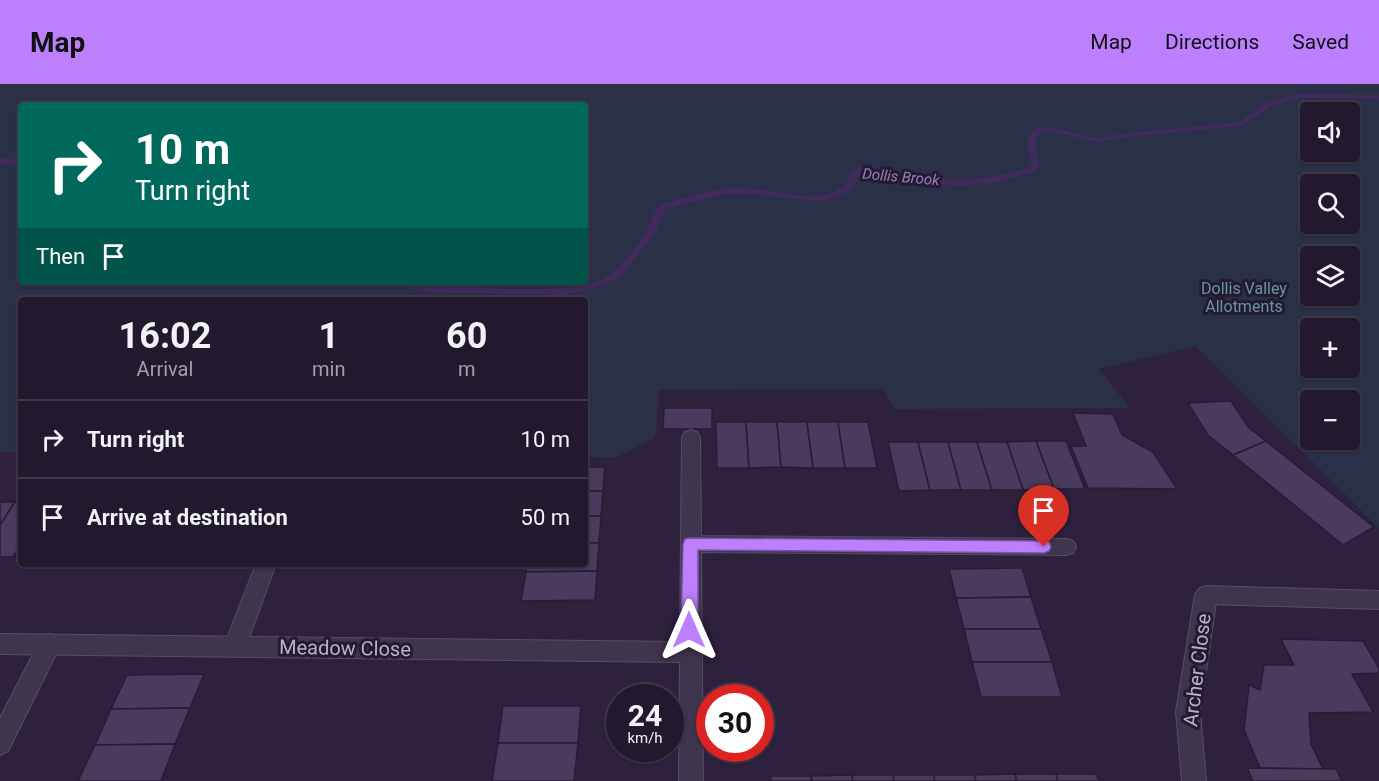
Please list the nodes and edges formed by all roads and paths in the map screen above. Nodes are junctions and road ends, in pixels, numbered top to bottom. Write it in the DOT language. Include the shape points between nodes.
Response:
graph roads {
  1 [pos="691,437"];
  2 [pos="690,544"];
  3 [pos="1066,547"];
  4 [pos="265,567"];
  5 [pos="1379,600"];
  6 [pos="0,644"];
  7 [pos="50,645"];
  8 [pos="235,646"];
  9 [pos="689,652"];
  10 [pos="0,743"];
  11 [pos="691,781"];
  12 [pos="1194,781"];
  1 -- 2 [label="street"];
  2 -- 3 [label="street"];
  2 -- 9 [label="street"];
  4 -- 8 [label="street"];
  5 -- 12 [label="street, Archer Close" via="1206,596 1188,712"];
  6 -- 7 [label="street, Meadow Close"];
  7 -- 8 [label="street, Meadow Close"];
  7 -- 10 [label="street"];
  8 -- 9 [label="street, Meadow Close"];
  9 -- 11 [label="street"];
}
